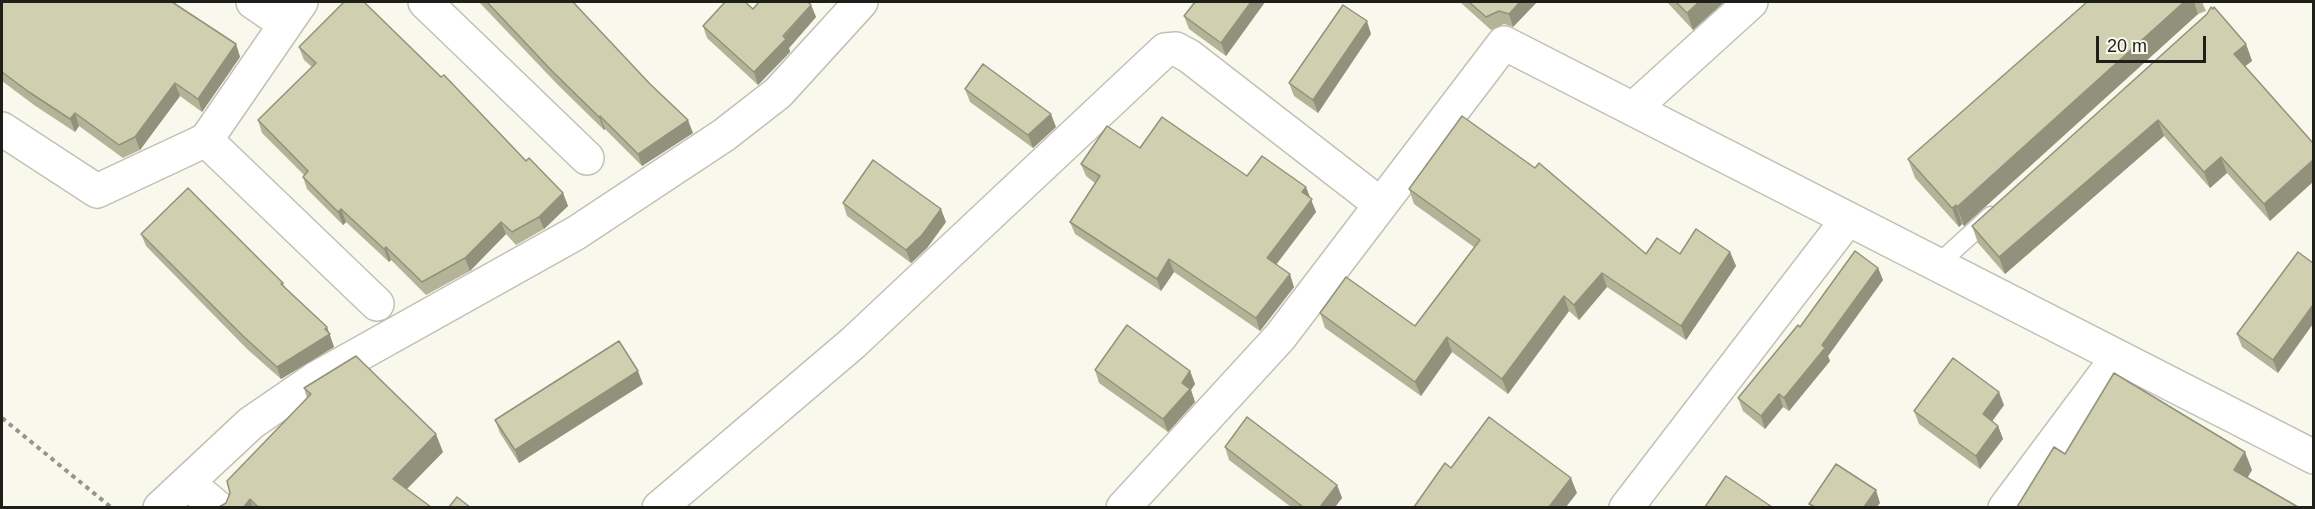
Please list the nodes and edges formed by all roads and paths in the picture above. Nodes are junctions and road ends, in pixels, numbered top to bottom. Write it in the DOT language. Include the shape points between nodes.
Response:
graph roads {
  1 [pos="253,2"];
  2 [pos="425,2"];
  3 [pos="861,2"];
  4 [pos="1751,2"];
  5 [pos="293,13"];
  6 [pos="1633,109"];
  7 [pos="2,129"];
  8 [pos="206,140"];
  9 [pos="587,158"];
  10 [pos="2007,202"];
  11 [pos="1380,204"];
  12 [pos="1848,219"];
  13 [pos="1937,265"];
  14 [pos="377,304"];
  15 [pos="2117,358"];
  16 [pos="2,418"];
  17 [pos="2313,457"];
  18 [pos="188,483"];
  19 [pos="112,507"];
  20 [pos="160,507"];
  21 [pos="218,507"];
  22 [pos="659,507"];
  23 [pos="1123,507"];
  24 [pos="1626,507"];
  25 [pos="2005,507"];
  1 -- 5 [label="street"];
  2 -- 9 [label="street"];
  3 -- 18 [label="street" via="778,93 724,135 576,233 315,379 251,423"];
  4 -- 6 [label="street"];
  5 -- 8 [label="street"];
  6 -- 11 [label="street" via="1504,43"];
  6 -- 12 [label="street"];
  7 -- 8 [label="street" via="97,191"];
  8 -- 14 [label="street"];
  10 -- 13 [label="lane"];
  11 -- 22 [label="street" via="1189,57 1176,49 1165,50 852,343"];
  11 -- 23 [label="street" via="1280,337"];
  12 -- 13 [label="street"];
  12 -- 24 [label="street"];
  13 -- 15 [label="street"];
  15 -- 17 [label="street"];
  15 -- 25 [label="street"];
  16 -- 19 [label="path"];
  18 -- 20 [label="street"];
  18 -- 21 [label="street"];
}
